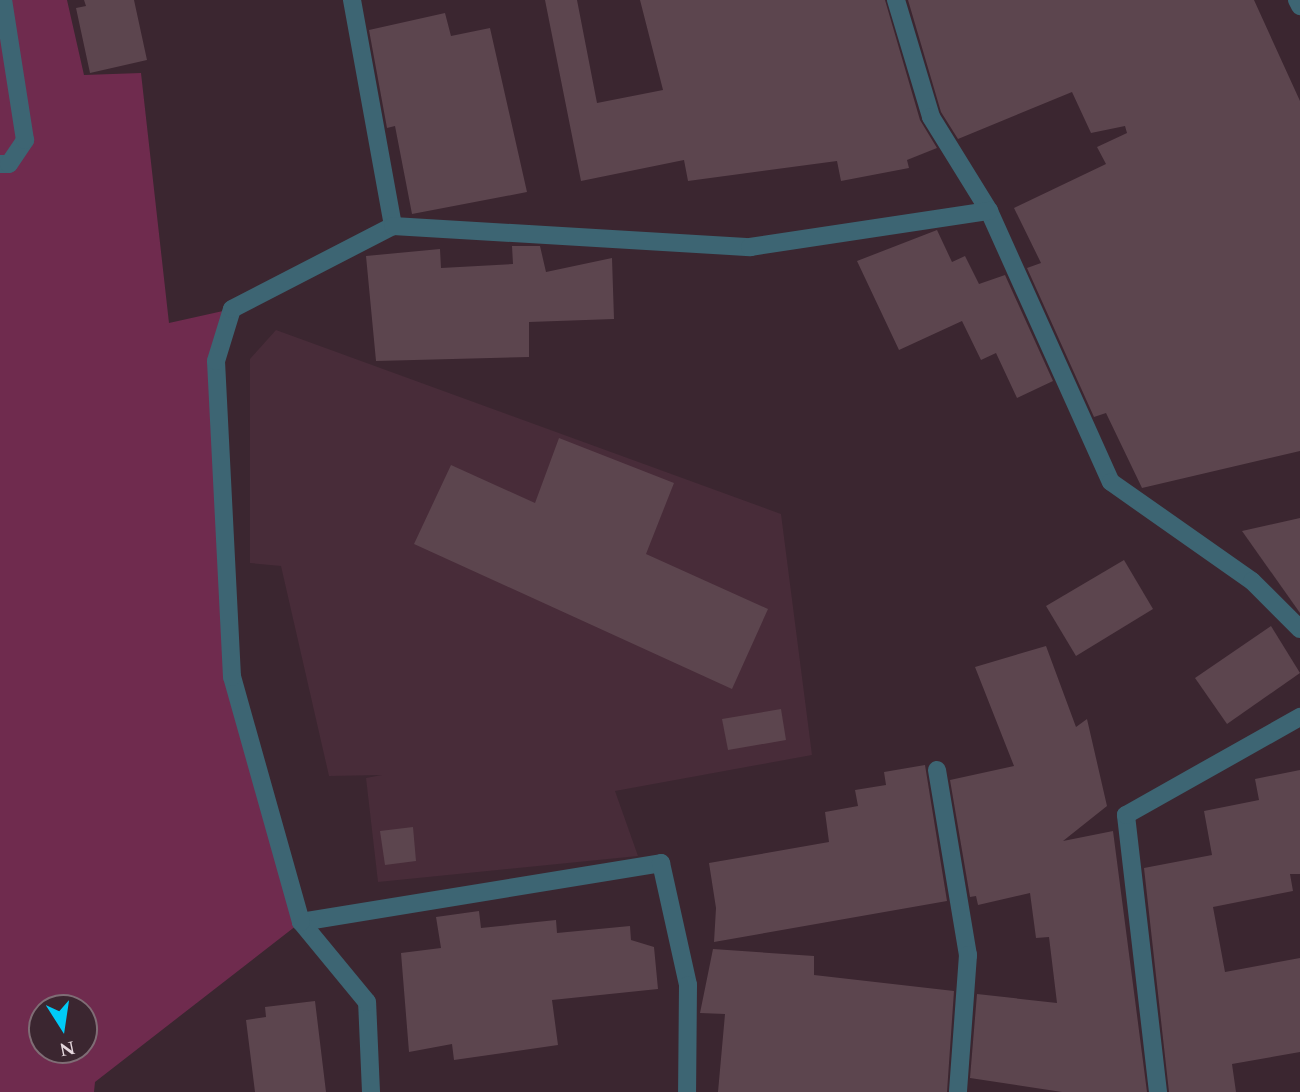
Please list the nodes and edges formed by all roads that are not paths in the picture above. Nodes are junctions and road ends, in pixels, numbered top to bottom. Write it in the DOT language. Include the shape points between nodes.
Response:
graph roads {
  1 [pos="3,0"];
  2 [pos="352,0"];
  3 [pos="896,0"];
  4 [pos="1297,0"];
  5 [pos="1300,6"];
  6 [pos="0,164"];
  7 [pos="989,211"];
  8 [pos="393,226"];
  9 [pos="1300,629"];
  10 [pos="1300,716"];
  11 [pos="936,770"];
  12 [pos="301,922"];
  13 [pos="372,1092"];
  14 [pos="687,1092"];
  15 [pos="958,1092"];
  16 [pos="1158,1092"];
  1 -- 6 [label="street" via="25,140 9,164"];
  2 -- 8 [label="street"];
  3 -- 7 [label="street" via="931,117"];
  4 -- 5 [label="street"];
  7 -- 8 [label="street" via="750,247"];
  7 -- 9 [label="street" via="1111,482 1252,581"];
  8 -- 12 [label="street" via="232,309 216,361 232,677"];
  10 -- 16 [label="street" via="1126,815"];
  11 -- 15 [label="street" via="968,955"];
  12 -- 13 [label="street" via="368,1002"];
  12 -- 14 [label="street" via="661,863 688,985"];
}
